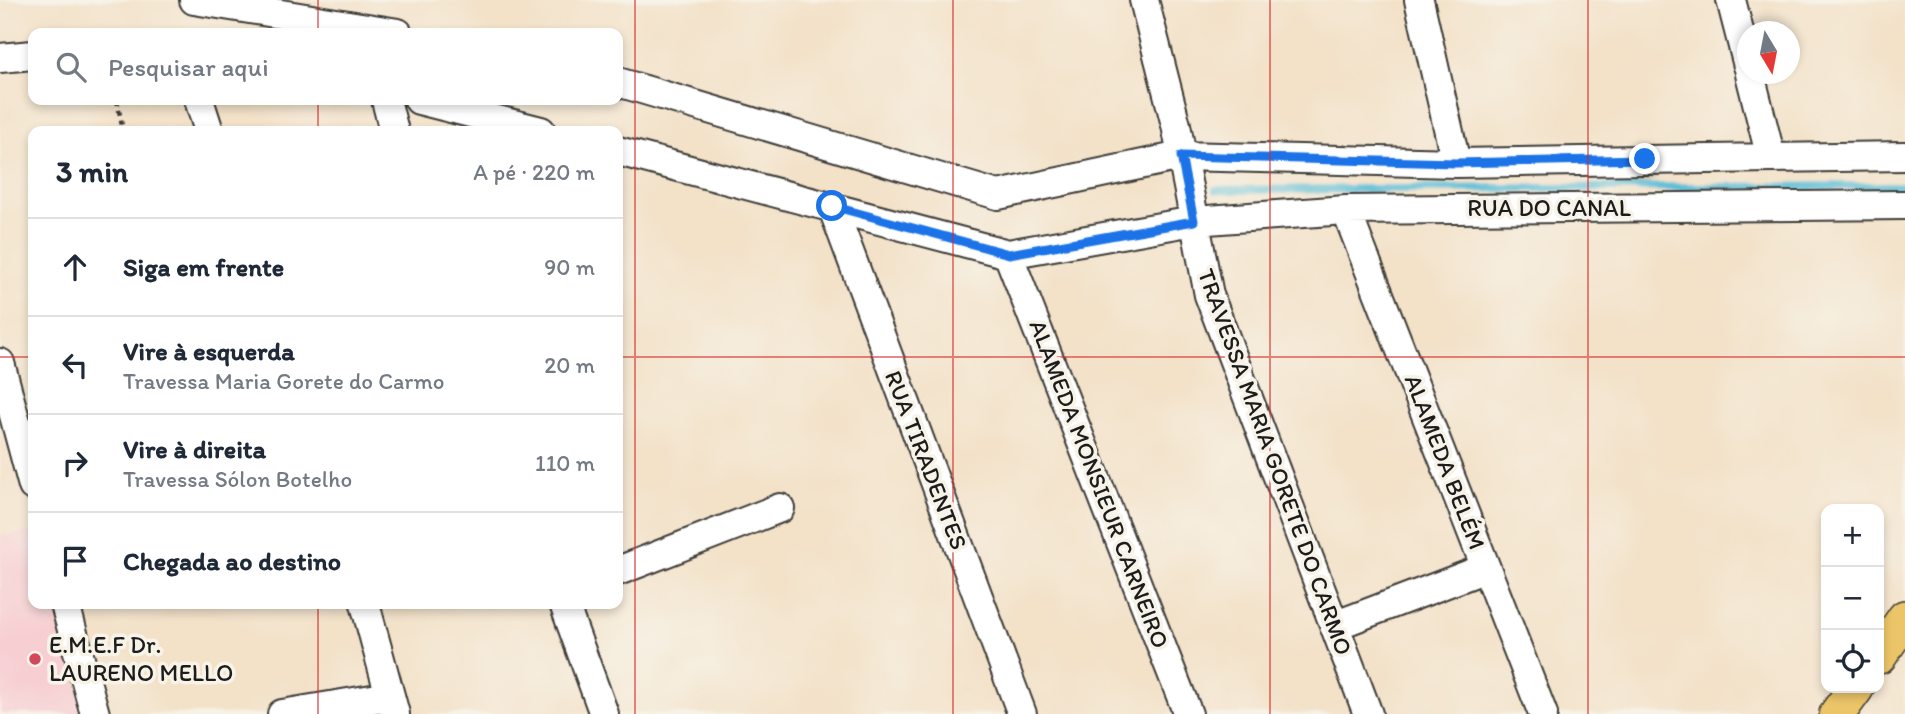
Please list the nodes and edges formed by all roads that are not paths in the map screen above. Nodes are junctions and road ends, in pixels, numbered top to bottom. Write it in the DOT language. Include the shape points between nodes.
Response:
graph roads {
  1 [pos="194,0"];
  2 [pos="1144,0"];
  3 [pos="1419,0"];
  4 [pos="1731,0"];
  5 [pos="1737,23"];
  6 [pos="367,28"];
  7 [pos="28,55"];
  8 [pos="0,58"];
  9 [pos="623,83"];
  10 [pos="1752,84"];
  11 [pos="201,105"];
  12 [pos="387,105"];
  13 [pos="439,105"];
  14 [pos="207,126"];
  15 [pos="393,126"];
  16 [pos="521,126"];
  17 [pos="623,152"];
  18 [pos="1181,156"];
  19 [pos="1905,156"];
  20 [pos="1771,158"];
  21 [pos="1456,163"];
  22 [pos="1905,205"];
  23 [pos="832,206"];
  24 [pos="1346,210"];
  25 [pos="1194,221"];
  26 [pos="1009,254"];
  27 [pos="0,363"];
  28 [pos="28,467"];
  29 [pos="780,508"];
  30 [pos="1486,568"];
  31 [pos="623,570"];
  32 [pos="66,609"];
  33 [pos="366,609"];
  34 [pos="566,609"];
  35 [pos="1905,618"];
  36 [pos="1334,626"];
  37 [pos="1884,649"];
  38 [pos="393,705"];
  39 [pos="95,714"];
  40 [pos="282,714"];
  41 [pos="604,714"];
  42 [pos="1022,714"];
  43 [pos="1188,714"];
  44 [pos="1368,714"];
  45 [pos="1543,714"];
  1 -- 6 [label="street"];
  2 -- 18 [label="street, TRAVESSA MARIA GORETE DO CARMO"];
  3 -- 21 [label="street"];
  4 -- 5 [label="street"];
  7 -- 8 [label="street"];
  9 -- 18 [label="street" via="998,195"];
  10 -- 20 [label="street"];
  11 -- 14 [label="street"];
  12 -- 15 [label="street"];
  13 -- 16 [label="street"];
  17 -- 23 [label="street"];
  18 -- 21 [label="street"];
  18 -- 25 [label="street, TRAVESSA MARIA GORETE DO CARMO"];
  19 -- 20 [label="street"];
  20 -- 21 [label="street"];
  22 -- 24 [label="street, RUA DO CANAL"];
  23 -- 26 [label="street"];
  23 -- 42 [label="street, RUA TIRADENTES"];
  24 -- 25 [label="street, RUA DO CANAL"];
  24 -- 30 [label="street, ALAMEDA BELÉM"];
  25 -- 26 [label="street, RUA DO CANAL"];
  25 -- 36 [label="street, TRAVESSA MARIA GORETE DO CARMO" via="1209,295"];
  26 -- 43 [label="street, ALAMEDA MONSIEUR CARNEIRO"];
  27 -- 28 [label="street"];
  29 -- 31 [label="street"];
  30 -- 36 [label="street"];
  30 -- 45 [label="street, ALAMEDA BELÉM"];
  32 -- 39 [label="street"];
  33 -- 38 [label="street"];
  34 -- 41 [label="street"];
  35 -- 37 [label="main road"];
  36 -- 44 [label="street, TRAVESSA MARIA GORETE DO CARMO"];
  38 -- 40 [label="street"];
}
